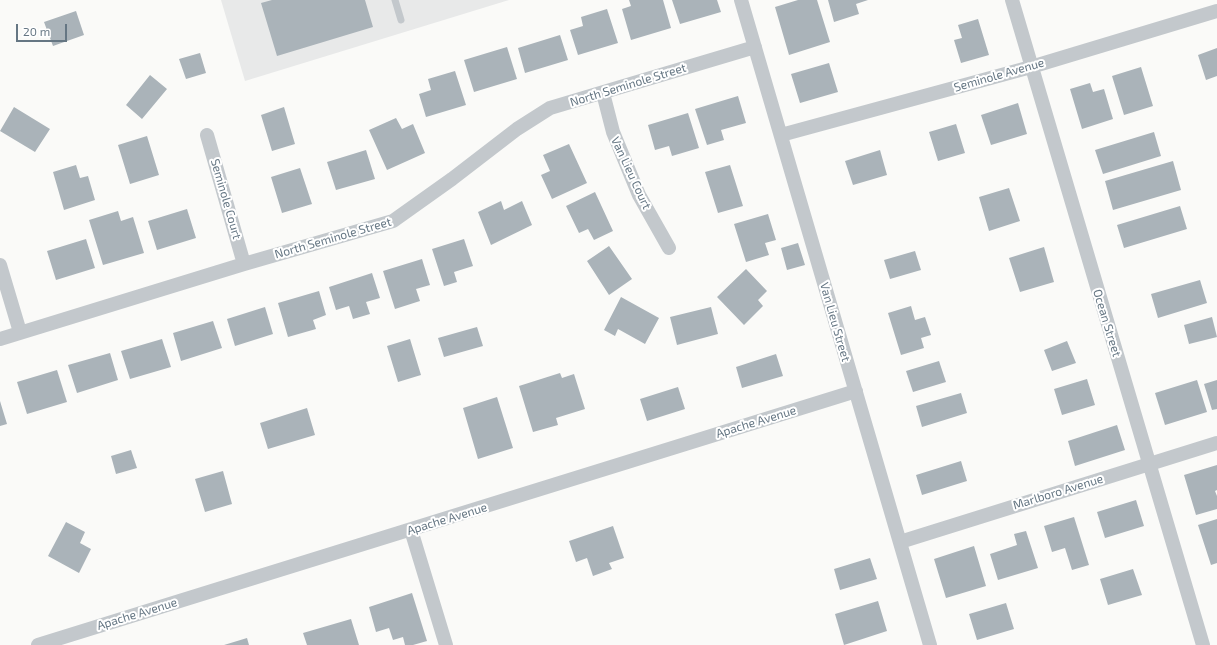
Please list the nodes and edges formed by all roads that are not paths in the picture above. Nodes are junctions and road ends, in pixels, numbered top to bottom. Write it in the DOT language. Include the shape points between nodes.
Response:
graph roads {
  1 [pos="395,0"];
  2 [pos="741,0"];
  3 [pos="1012,0"];
  4 [pos="1217,11"];
  5 [pos="401,20"];
  6 [pos="755,47"];
  7 [pos="1031,67"];
  8 [pos="603,93"];
  9 [pos="207,135"];
  10 [pos="781,135"];
  11 [pos="669,248"];
  12 [pos="244,264"];
  13 [pos="0,265"];
  14 [pos="20,332"];
  15 [pos="0,339"];
  16 [pos="856,391"];
  17 [pos="1217,443"];
  18 [pos="1149,464"];
  19 [pos="411,530"];
  20 [pos="900,542"];
  21 [pos="38,645"];
  22 [pos="446,645"];
  23 [pos="930,645"];
  24 [pos="1203,645"];
  1 -- 5 [label="lane"];
  2 -- 6 [label="street, Van Lieu Street"];
  3 -- 7 [label="street, Ocean Street"];
  4 -- 7 [label="street, Seminole Avenue"];
  6 -- 8 [label="street, North Seminole Street"];
  6 -- 10 [label="street, Van Lieu Street"];
  7 -- 10 [label="street, Seminole Avenue"];
  7 -- 18 [label="street, Ocean Street"];
  8 -- 11 [label="street, Van Lieu Court" via="618,146 639,195"];
  8 -- 12 [label="street, North Seminole Street" via="550,108 517,129 394,221"];
  9 -- 12 [label="street, Seminole Court"];
  10 -- 16 [label="street, Van Lieu Street"];
  12 -- 14 [label="street, North Seminole Street"];
  13 -- 14 [label="street"];
  14 -- 15 [label="street, North Seminole Street"];
  16 -- 19 [label="street, Apache Avenue"];
  16 -- 20 [label="street, Van Lieu Street"];
  17 -- 18 [label="street, Marlboro Avenue"];
  18 -- 20 [label="street, Marlboro Avenue"];
  18 -- 24 [label="street, Ocean Street"];
  19 -- 21 [label="street, Apache Avenue"];
  19 -- 22 [label="street"];
  20 -- 23 [label="street, Van Lieu Street"];
}
